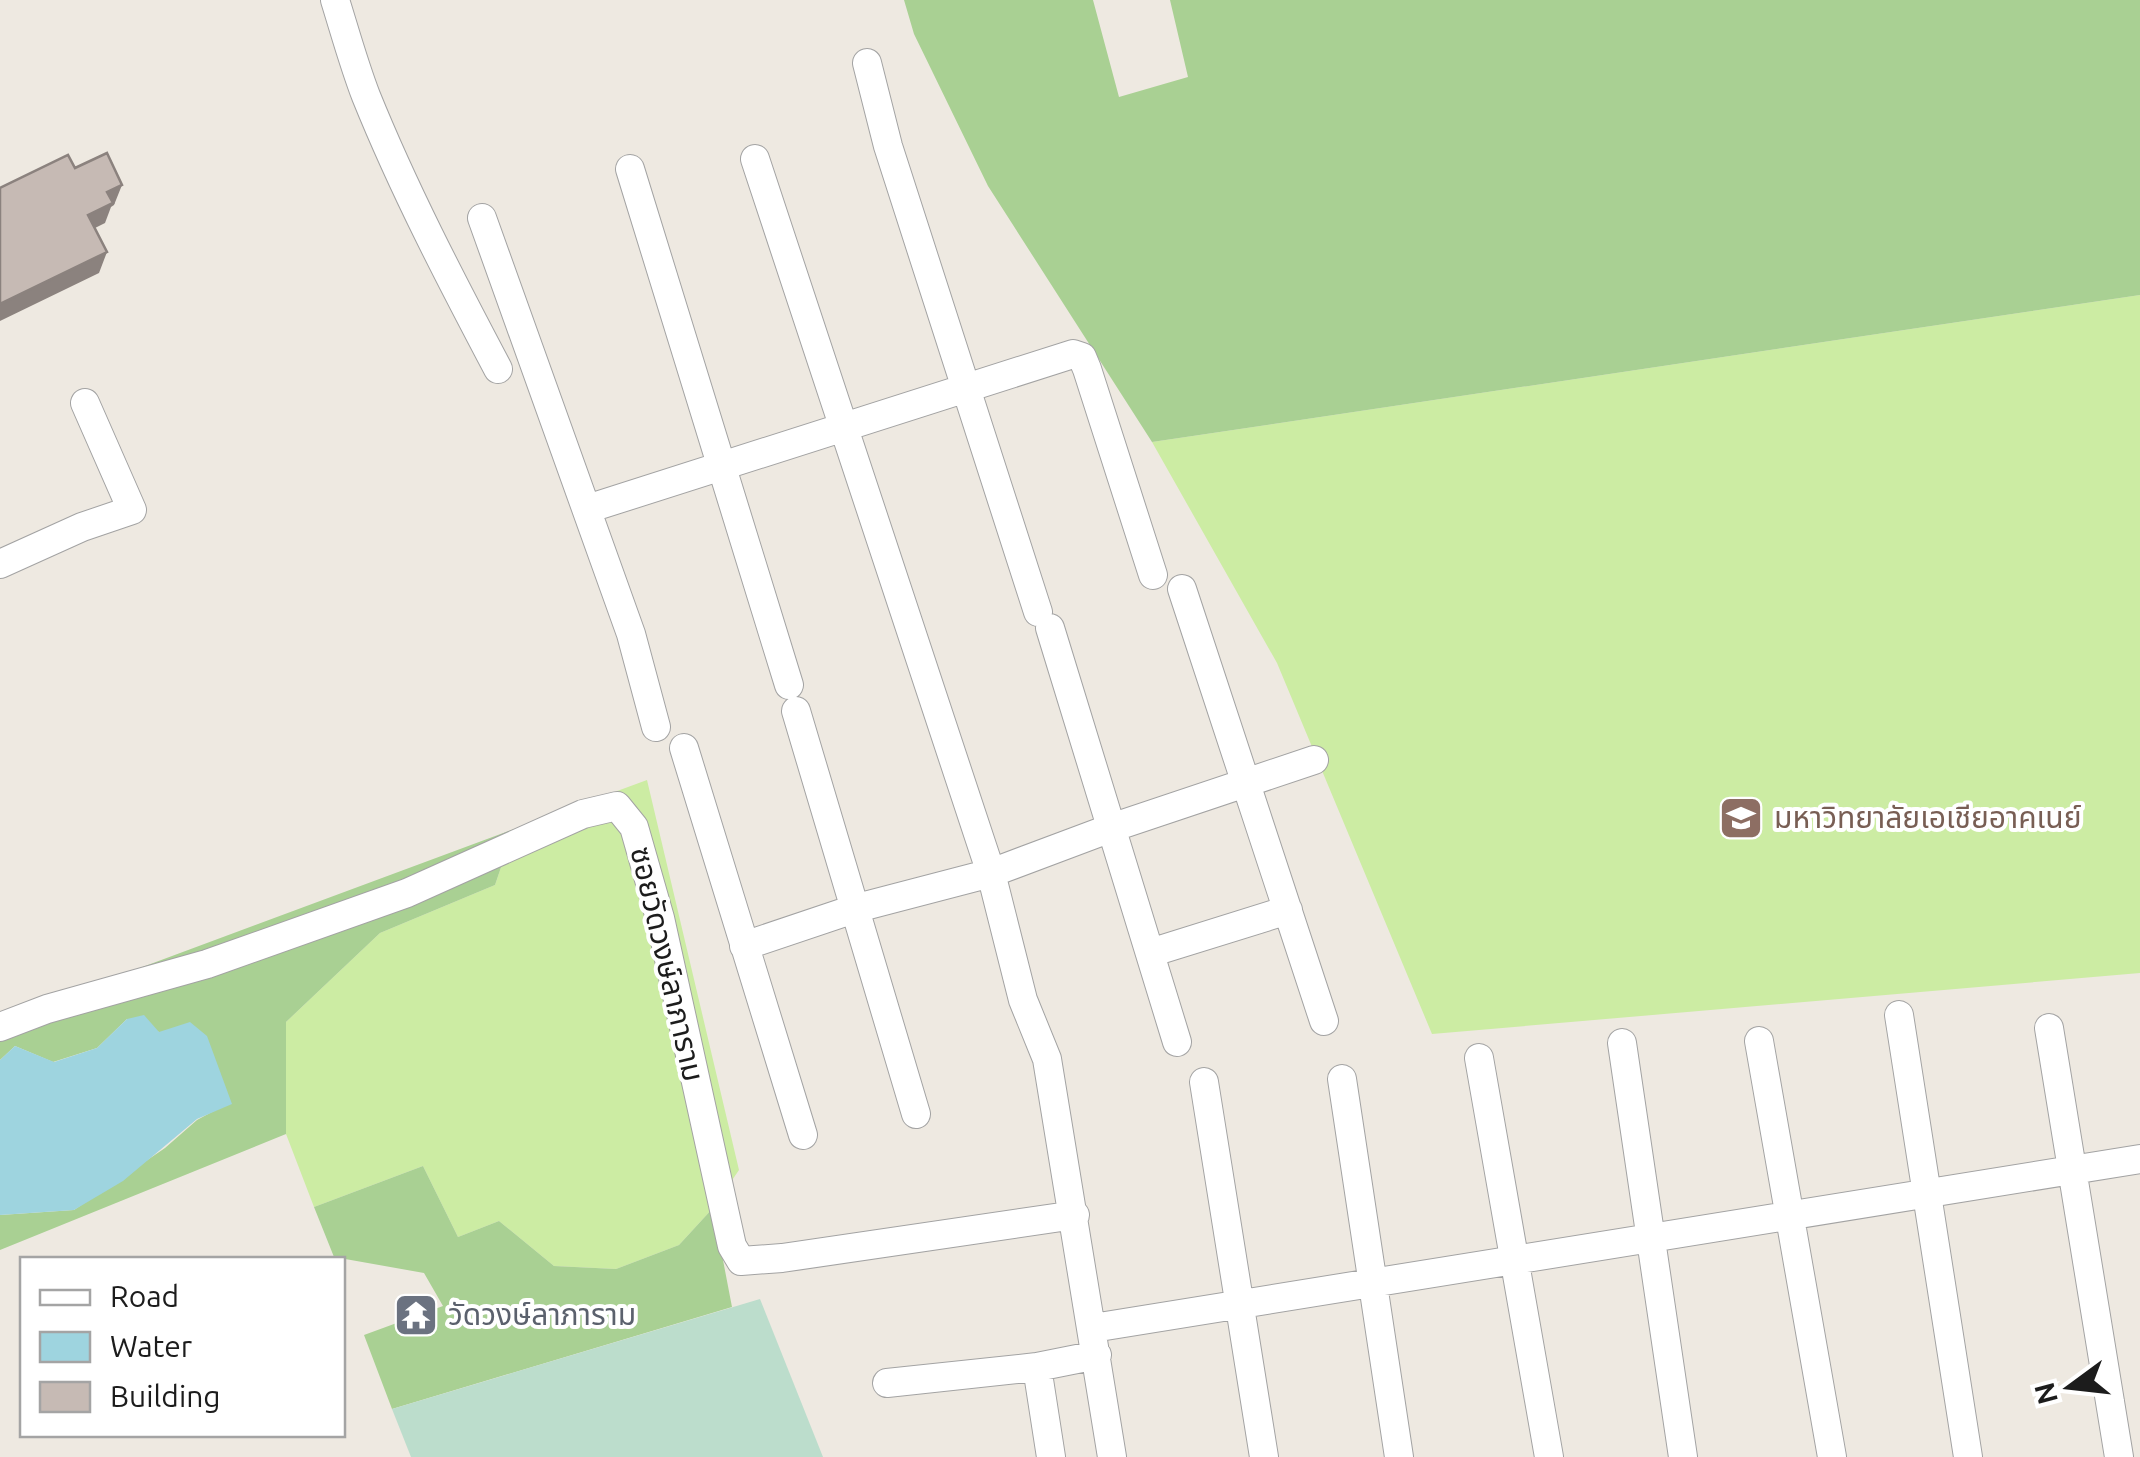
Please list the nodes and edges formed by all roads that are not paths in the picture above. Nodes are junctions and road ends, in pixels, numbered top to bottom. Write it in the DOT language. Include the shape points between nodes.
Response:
graph roads {
  1 [pos="335,0"];
  2 [pos="867,63"];
  3 [pos="755,158"];
  4 [pos="630,169"];
  5 [pos="482,218"];
  6 [pos="498,369"];
  7 [pos="968,388"];
  8 [pos="85,403"];
  9 [pos="841,426"];
  10 [pos="722,466"];
  11 [pos="587,509"];
  12 [pos="0,564"];
  13 [pos="1153,575"];
  14 [pos="1182,589"];
  15 [pos="656,727"];
  16 [pos="684,748"];
  17 [pos="1314,760"];
  18 [pos="1248,784"];
  19 [pos="1111,828"];
  20 [pos="991,874"];
  21 [pos="857,908"];
  22 [pos="1288,910"];
  23 [pos="744,946"];
  24 [pos="1150,953"];
  25 [pos="1899,1015"];
  26 [pos="1324,1021"];
  27 [pos="0,1027"];
  28 [pos="2049,1028"];
  29 [pos="1178,1042"];
  30 [pos="1759,1042"];
  31 [pos="1622,1043"];
  32 [pos="1479,1058"];
  33 [pos="1342,1079"];
  34 [pos="1204,1082"];
  35 [pos="916,1114"];
  36 [pos="803,1135"];
  37 [pos="2140,1159"];
  38 [pos="2073,1172"];
  39 [pos="1927,1195"];
  40 [pos="1075,1215"];
  41 [pos="1790,1216"];
  42 [pos="1651,1239"];
  43 [pos="1514,1261"];
  44 [pos="1373,1284"];
  45 [pos="1240,1305"];
  46 [pos="1095,1341"];
  47 [pos="1038,1367"];
  48 [pos="887,1383"];
  49 [pos="1051,1457"];
  50 [pos="1112,1457"];
  51 [pos="1264,1457"];
  52 [pos="1399,1457"];
  53 [pos="1549,1457"];
  54 [pos="1683,1457"];
  55 [pos="1832,1457"];
  56 [pos="1968,1457"];
  57 [pos="2119,1457"];
  1 -- 6 [label="street" via="365,93"];
  2 -- 7 [label="street"];
  3 -- 9 [label="street"];
  4 -- 10 [label="street"];
  5 -- 11 [label="street"];
  7 -- 9 [label="street"];
  7 -- 13 [label="street" via="1073,354 1082,357"];
  7 -- 19 [label="street"];
  8 -- 12 [label="street" via="132,510"];
  9 -- 10 [label="street"];
  9 -- 20 [label="street"];
  10 -- 11 [label="street"];
  10 -- 21 [label="street"];
  11 -- 15 [label="street" via="632,634"];
  14 -- 18 [label="street"];
  16 -- 23 [label="street"];
  17 -- 18 [label="street"];
  18 -- 19 [label="street"];
  18 -- 22 [label="street"];
  19 -- 20 [label="street"];
  19 -- 24 [label="street"];
  20 -- 21 [label="street"];
  20 -- 40 [label="street" via="1023,1000 1047,1059"];
  21 -- 23 [label="street"];
  21 -- 35 [label="street"];
  22 -- 24 [label="street"];
  22 -- 26 [label="street"];
  23 -- 36 [label="street"];
  24 -- 29 [label="street"];
  25 -- 39 [label="street"];
  27 -- 40 [label="street, ซอยวัดวงษ์ลาภาราม" via="370,906 582,814 616,806 634,827 660,918 732,1246 741,1261"];
  28 -- 38 [label="street"];
  30 -- 41 [label="street"];
  31 -- 42 [label="street"];
  32 -- 43 [label="street"];
  33 -- 44 [label="street"];
  34 -- 45 [label="street"];
  37 -- 38 [label="street"];
  38 -- 39 [label="street"];
  38 -- 57 [label="street"];
  39 -- 41 [label="street"];
  39 -- 56 [label="street"];
  40 -- 46 [label="street"];
  41 -- 42 [label="street"];
  41 -- 55 [label="street"];
  42 -- 43 [label="street"];
  42 -- 54 [label="street"];
  43 -- 44 [label="street"];
  43 -- 53 [label="street"];
  44 -- 45 [label="street"];
  44 -- 52 [label="street"];
  45 -- 46 [label="street"];
  45 -- 51 [label="street"];
  46 -- 47 [label="street"];
  46 -- 50 [label="street"];
  47 -- 48 [label="street"];
  47 -- 49 [label="street"];
}
